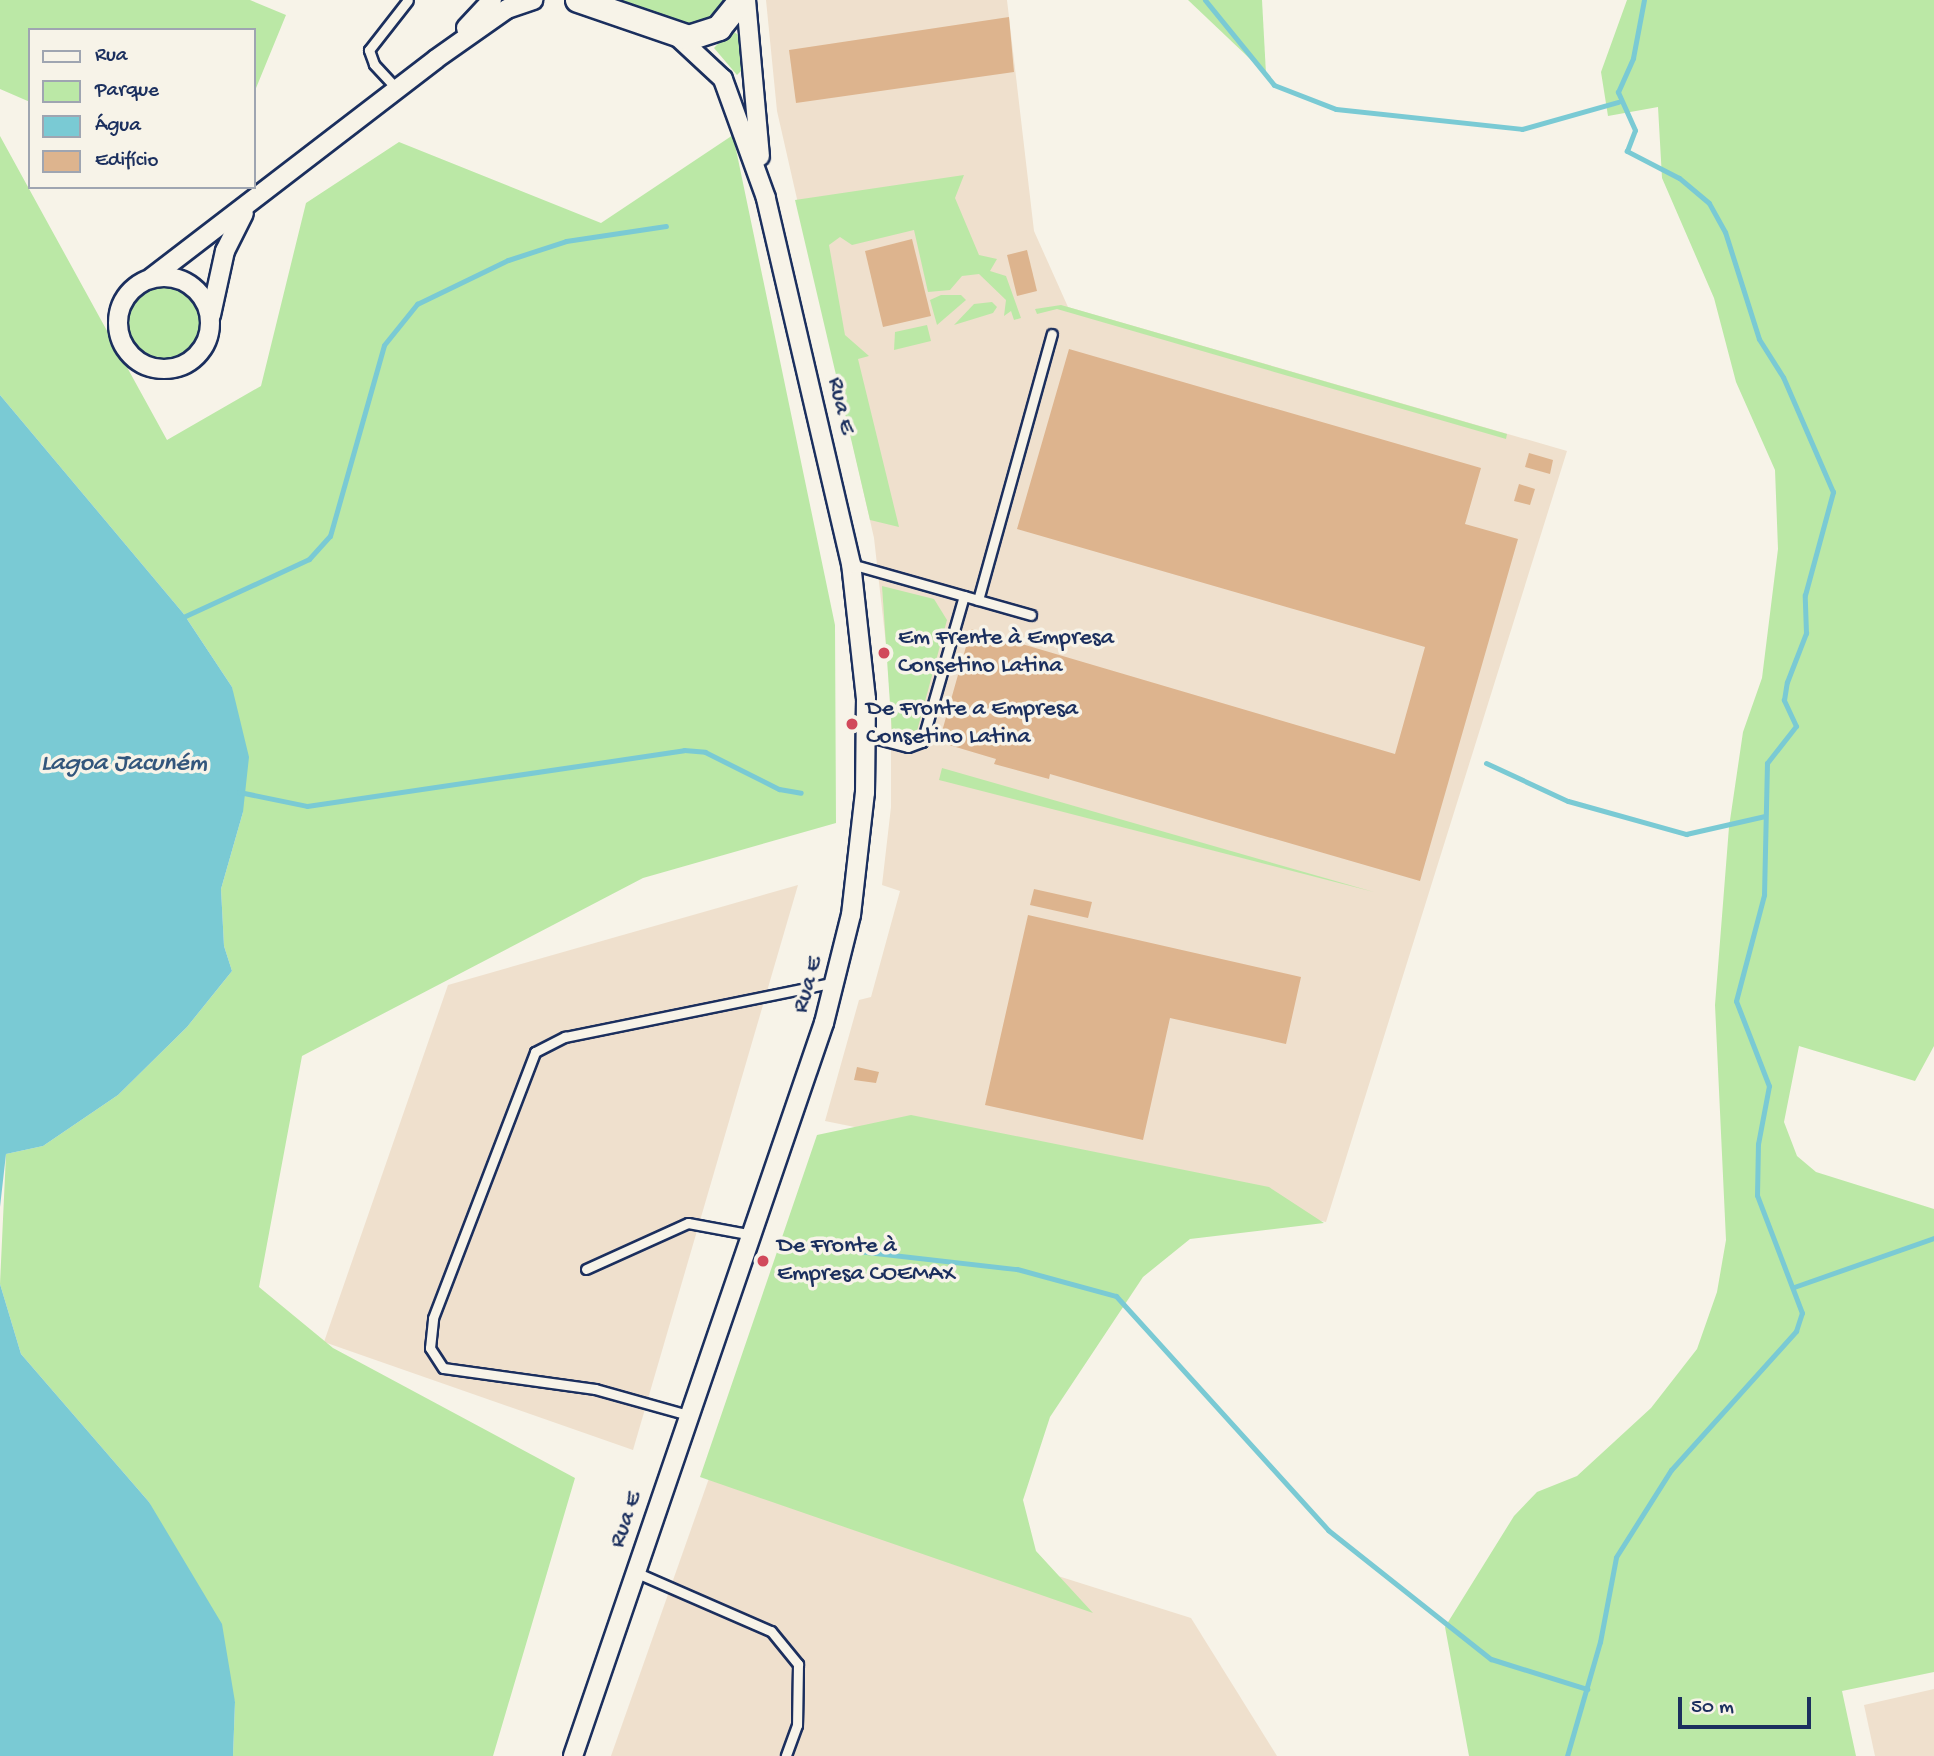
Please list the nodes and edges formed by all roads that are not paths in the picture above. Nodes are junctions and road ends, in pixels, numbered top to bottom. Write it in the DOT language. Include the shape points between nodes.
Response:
graph roads {
  1 [pos="408,0"];
  2 [pos="492,0"];
  3 [pos="533,0"];
  4 [pos="744,0"];
  5 [pos="576,1"];
  6 [pos="679,38"];
  7 [pos="436,59"];
  8 [pos="397,89"];
  9 [pos="766,198"];
  10 [pos="247,207"];
  11 [pos="151,278"];
  12 [pos="211,323"];
  13 [pos="1052,334"];
  14 [pos="851,564"];
  15 [pos="964,596"];
  16 [pos="978,600"];
  17 [pos="1031,615"];
  18 [pos="866,736"];
  19 [pos="836,982"];
  20 [pos="754,1235"];
  21 [pos="586,1269"];
  22 [pos="688,1415"];
  23 [pos="635,1572"];
  24 [pos="573,1756"];
  25 [pos="786,1756"];
  1 -- 8 [label="lane" via="369,50 374,64"];
  2 -- 7 [label="street"];
  3 -- 7 [label="street" via="507,9"];
  4 -- 6 [label="street" via="719,29"];
  4 -- 9 [label="street, Rua E"];
  5 -- 6 [label="street"];
  6 -- 9 [label="street, Rua E" via="723,79"];
  7 -- 8 [label="street"];
  8 -- 10 [label="street"];
  9 -- 14 [label="street, Rua E"];
  10 -- 11 [label="street"];
  10 -- 12 [label="street" via="225,251"];
  11 -- 12 [label="street" via="172,277 192,285 206,302"];
  11 -- 12 [label="street" via="125,297 118,317 121,339 132,357 151,367 183,365 206,343"];
  13 -- 16 [label="lane"];
  14 -- 15 [label="lane"];
  14 -- 18 [label="street, Rua E"];
  15 -- 16 [label="lane"];
  15 -- 18 [label="lane" via="922,743 908,747"];
  16 -- 17 [label="lane"];
  18 -- 19 [label="street, Rua E" via="861,842"];
  19 -- 20 [label="street, Rua E"];
  19 -- 22 [label="lane" via="565,1037 535,1052 433,1318 430,1348 443,1368 595,1389"];
  20 -- 21 [label="lane" via="688,1223"];
  20 -- 22 [label="street, Rua E"];
  22 -- 23 [label="street, Rua E"];
  23 -- 24 [label="street, Rua E"];
  23 -- 25 [label="lane" via="771,1631 798,1664 797,1725"];
}
